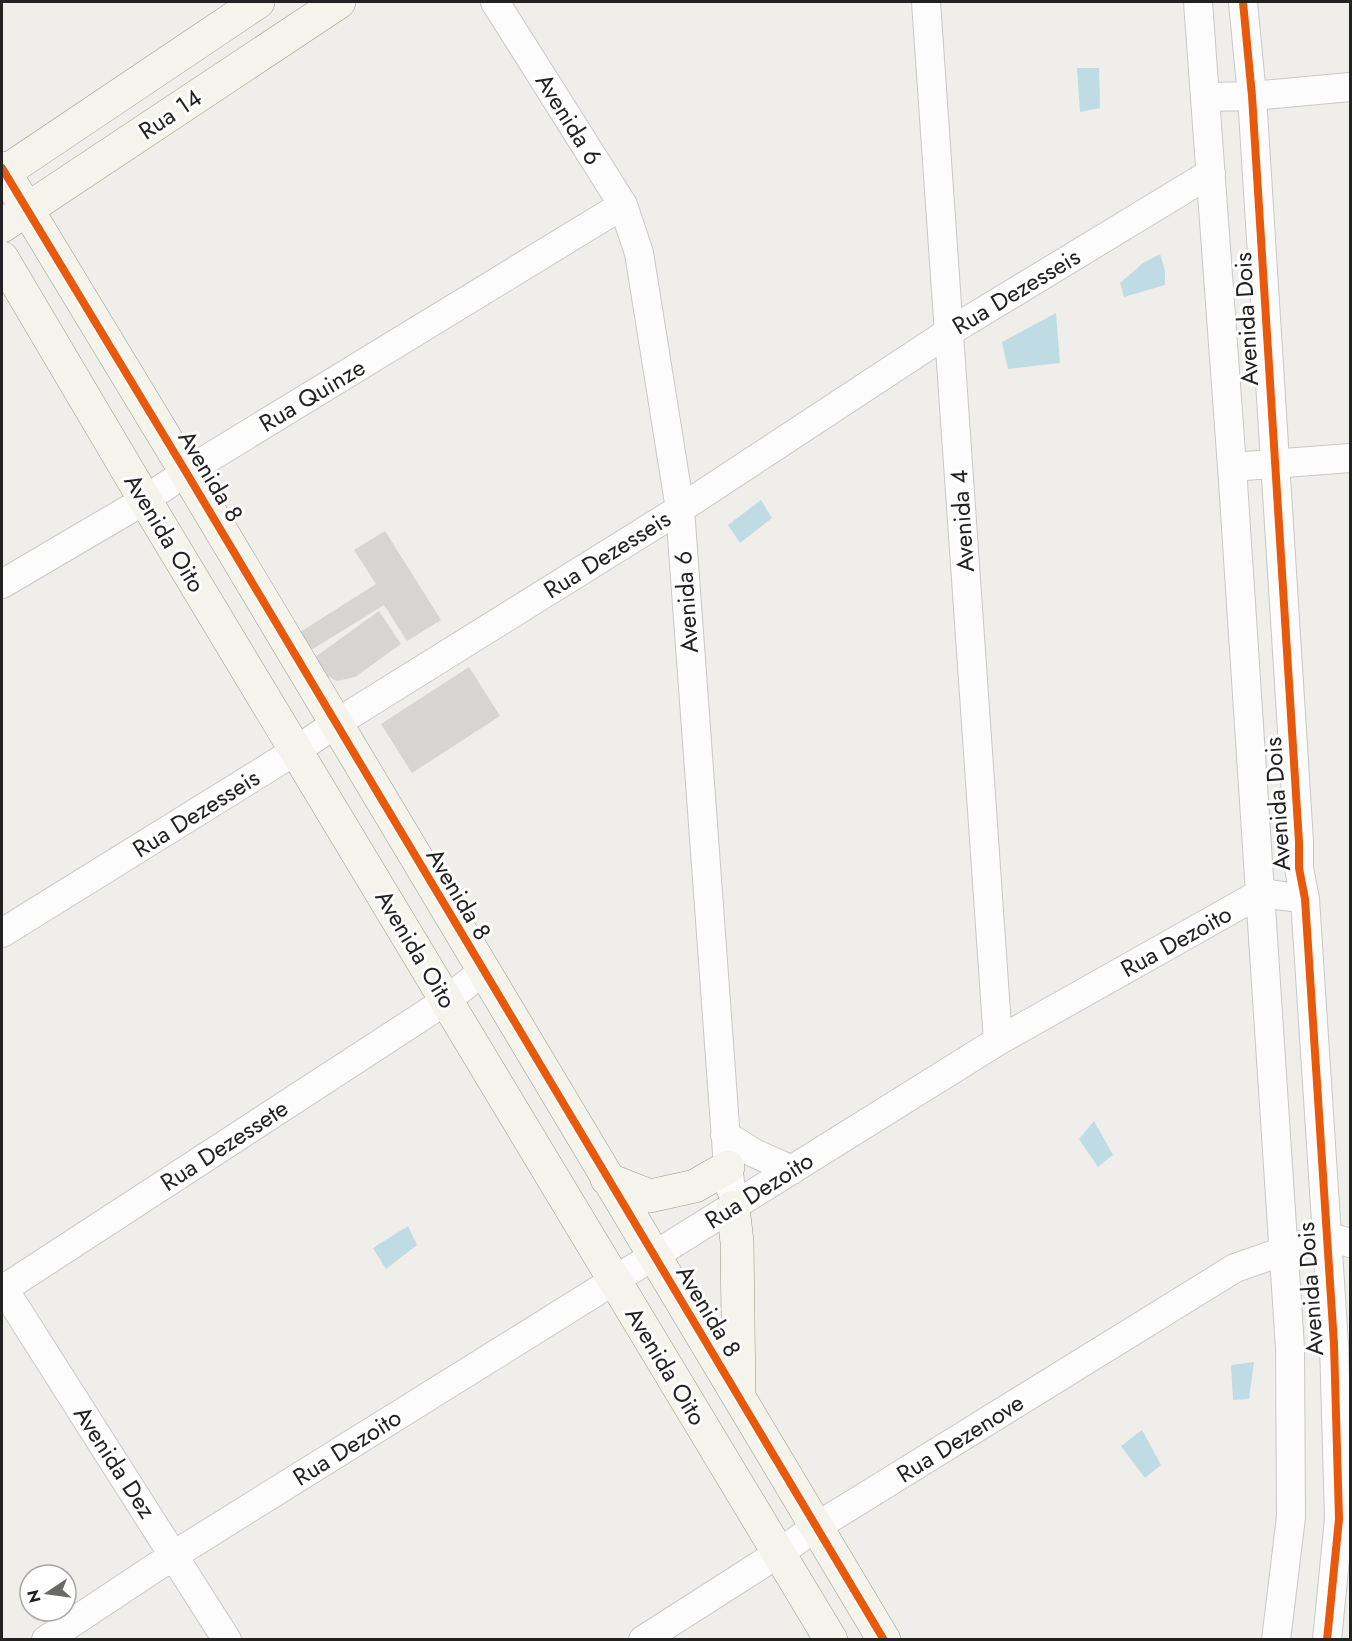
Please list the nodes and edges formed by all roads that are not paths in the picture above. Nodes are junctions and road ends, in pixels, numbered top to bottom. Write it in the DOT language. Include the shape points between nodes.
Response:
graph roads {
  1 [pos="258,2"];
  2 [pos="339,2"];
  3 [pos="495,2"];
  4 [pos="926,2"];
  5 [pos="1198,2"];
  6 [pos="1243,2"];
  7 [pos="1350,87"];
  8 [pos="1252,96"];
  9 [pos="1206,97"];
  10 [pos="2,171"];
  11 [pos="1210,173"];
  12 [pos="623,205"];
  13 [pos="14,218"];
  14 [pos="2,258"];
  15 [pos="949,332"];
  16 [pos="1350,458"];
  17 [pos="1275,465"];
  18 [pos="1232,468"];
  19 [pos="186,472"];
  20 [pos="145,500"];
  21 [pos="680,508"];
  22 [pos="2,584"];
  23 [pos="335,724"];
  24 [pos="297,750"];
  25 [pos="1299,842"];
  26 [pos="1258,844"];
  27 [pos="1261,893"];
  28 [pos="1305,899"];
  29 [pos="2,933"];
  30 [pos="483,970"];
  31 [pos="447,1000"];
  32 [pos="999,1041"];
  33 [pos="725,1135"];
  34 [pos="728,1167"];
  35 [pos="792,1170"];
  36 [pos="607,1179"];
  37 [pos="733,1207"];
  38 [pos="1339,1240"];
  39 [pos="1285,1252"];
  40 [pos="654,1257"];
  41 [pos="615,1280"];
  42 [pos="2,1288"];
  43 [pos="739,1399"];
  44 [pos="816,1527"];
  45 [pos="779,1553"];
  46 [pos="174,1555"];
  47 [pos="46,1640"];
  48 [pos="227,1640"];
  49 [pos="643,1640"];
  50 [pos="831,1640"];
  51 [pos="884,1640"];
  52 [pos="1276,1640"];
  53 [pos="1327,1640"];
  1 -- 10 [label="street, Rua 14"];
  2 -- 13 [label="street, Rua 14"];
  3 -- 12 [label="street, Avenida 6"];
  4 -- 15 [label="street, Avenida 4"];
  5 -- 9 [label="street, Avenida Dois"];
  6 -- 8 [label="street, Avenida Dois"];
  7 -- 8 [label="street"];
  8 -- 9 [label="street"];
  8 -- 17 [label="street, Avenida Dois"];
  9 -- 11 [label="street, Avenida Dois"];
  10 -- 13 [label="street, Avenida 8"];
  11 -- 15 [label="street, Rua Dezesseis"];
  11 -- 18 [label="street, Avenida Dois"];
  12 -- 19 [label="street, Rua Quinze"];
  12 -- 21 [label="street, Avenida 6" via="639,253"];
  13 -- 19 [label="street, Avenida 8"];
  14 -- 20 [label="street, Avenida Oito"];
  15 -- 21 [label="street, Rua Dezesseis"];
  15 -- 32 [label="street, Avenida 4"];
  16 -- 17 [label="street"];
  17 -- 18 [label="street"];
  17 -- 25 [label="street, Avenida Dois"];
  18 -- 26 [label="street, Avenida Dois"];
  19 -- 20 [label="street, Rua Quinze"];
  19 -- 23 [label="street, Avenida 8"];
  20 -- 22 [label="street, Rua Quinze"];
  20 -- 24 [label="street, Avenida Oito"];
  21 -- 23 [label="street, Rua Dezesseis"];
  21 -- 33 [label="street, Avenida 6"];
  23 -- 24 [label="street, Rua Dezesseis"];
  23 -- 30 [label="street, Avenida 8"];
  24 -- 29 [label="street, Rua Dezesseis"];
  24 -- 31 [label="street, Avenida Oito"];
  25 -- 26 [label="street"];
  25 -- 28 [label="street, Avenida Dois"];
  26 -- 27 [label="street, Avenida Dois"];
  27 -- 28 [label="street"];
  27 -- 32 [label="street, Rua Dezoito"];
  27 -- 39 [label="street, Avenida Dois"];
  28 -- 38 [label="street, Avenida Dois"];
  30 -- 31 [label="street, Rua Dezessete"];
  30 -- 36 [label="street, Avenida 8"];
  31 -- 41 [label="street, Avenida Oito"];
  31 -- 42 [label="street, Rua Dezessete"];
  32 -- 35 [label="street, Rua Dezoito"];
  33 -- 34 [label="street, Avenida 6"];
  33 -- 35 [label="street"];
  34 -- 36 [label="street" via="694,1186 650,1196"];
  34 -- 37 [label="street, Avenida 6"];
  35 -- 37 [label="street, Rua Dezoito"];
  36 -- 40 [label="street, Avenida 8"];
  37 -- 40 [label="street, Rua Dezoito"];
  37 -- 43 [label="street"];
  38 -- 39 [label="street, Rua Dezenove"];
  38 -- 53 [label="street, Avenida Dois" via="1334,1344 1339,1518"];
  39 -- 44 [label="street, Rua Dezenove" via="1234,1268"];
  39 -- 52 [label="street, Avenida Dois" via="1291,1517"];
  40 -- 41 [label="street, Rua Dezoito"];
  40 -- 43 [label="street, Avenida 8"];
  41 -- 45 [label="street, Avenida Oito"];
  41 -- 46 [label="street, Rua Dezoito"];
  42 -- 46 [label="street, Avenida Dez"];
  43 -- 44 [label="street, Avenida 8"];
  44 -- 45 [label="street, Rua Dezenove"];
  44 -- 51 [label="street, Avenida 8"];
  45 -- 49 [label="street, Rua Dezenove"];
  45 -- 50 [label="street, Avenida Oito"];
  46 -- 47 [label="street, Rua Dezoito"];
  46 -- 48 [label="street, Avenida Dez"];
}
